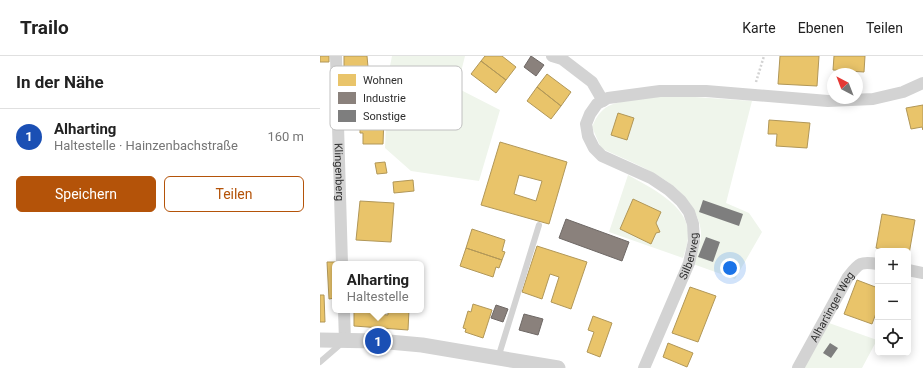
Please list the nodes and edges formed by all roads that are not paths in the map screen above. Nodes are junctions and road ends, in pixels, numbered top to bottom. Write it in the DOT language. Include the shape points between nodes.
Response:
graph roads {
  1 [pos="336,56"];
  2 [pos="552,56"];
  3 [pos="336,66"];
  4 [pos="923,83"];
  5 [pos="603,101"];
  6 [pos="338,130"];
  7 [pos="540,226"];
  8 [pos="342,261"];
  9 [pos="875,264"];
  10 [pos="911,271"];
  11 [pos="923,273"];
  12 [pos="344,313"];
  13 [pos="320,340"];
  14 [pos="345,341"];
  15 [pos="498,358"];
  16 [pos="320,362"];
  17 [pos="558,368"];
  18 [pos="644,368"];
  19 [pos="798,368"];
  1 -- 3 [label="street, Klingenberg"];
  2 -- 5 [label="street" via="562,59 592,82"];
  4 -- 5 [label="street" via="903,92 873,100 828,101 660,91 608,98"];
  5 -- 18 [label="street, Silberweg" via="593,109 586,124 594,148 602,156 650,178 669,190 681,201 694,224 694,241 689,263"];
  6 -- 8 [label="street, Klingenberg"];
  7 -- 15 [label="lane"];
  9 -- 19 [label="street, Alhartinger Weg" via="865,262 852,272"];
  10 -- 11 [label="street"];
  12 -- 14 [label="street"];
  13 -- 14 [label="street"];
  14 -- 15 [label="street" via="422,345"];
  14 -- 16 [label="lane"];
  15 -- 17 [label="street"];
}
